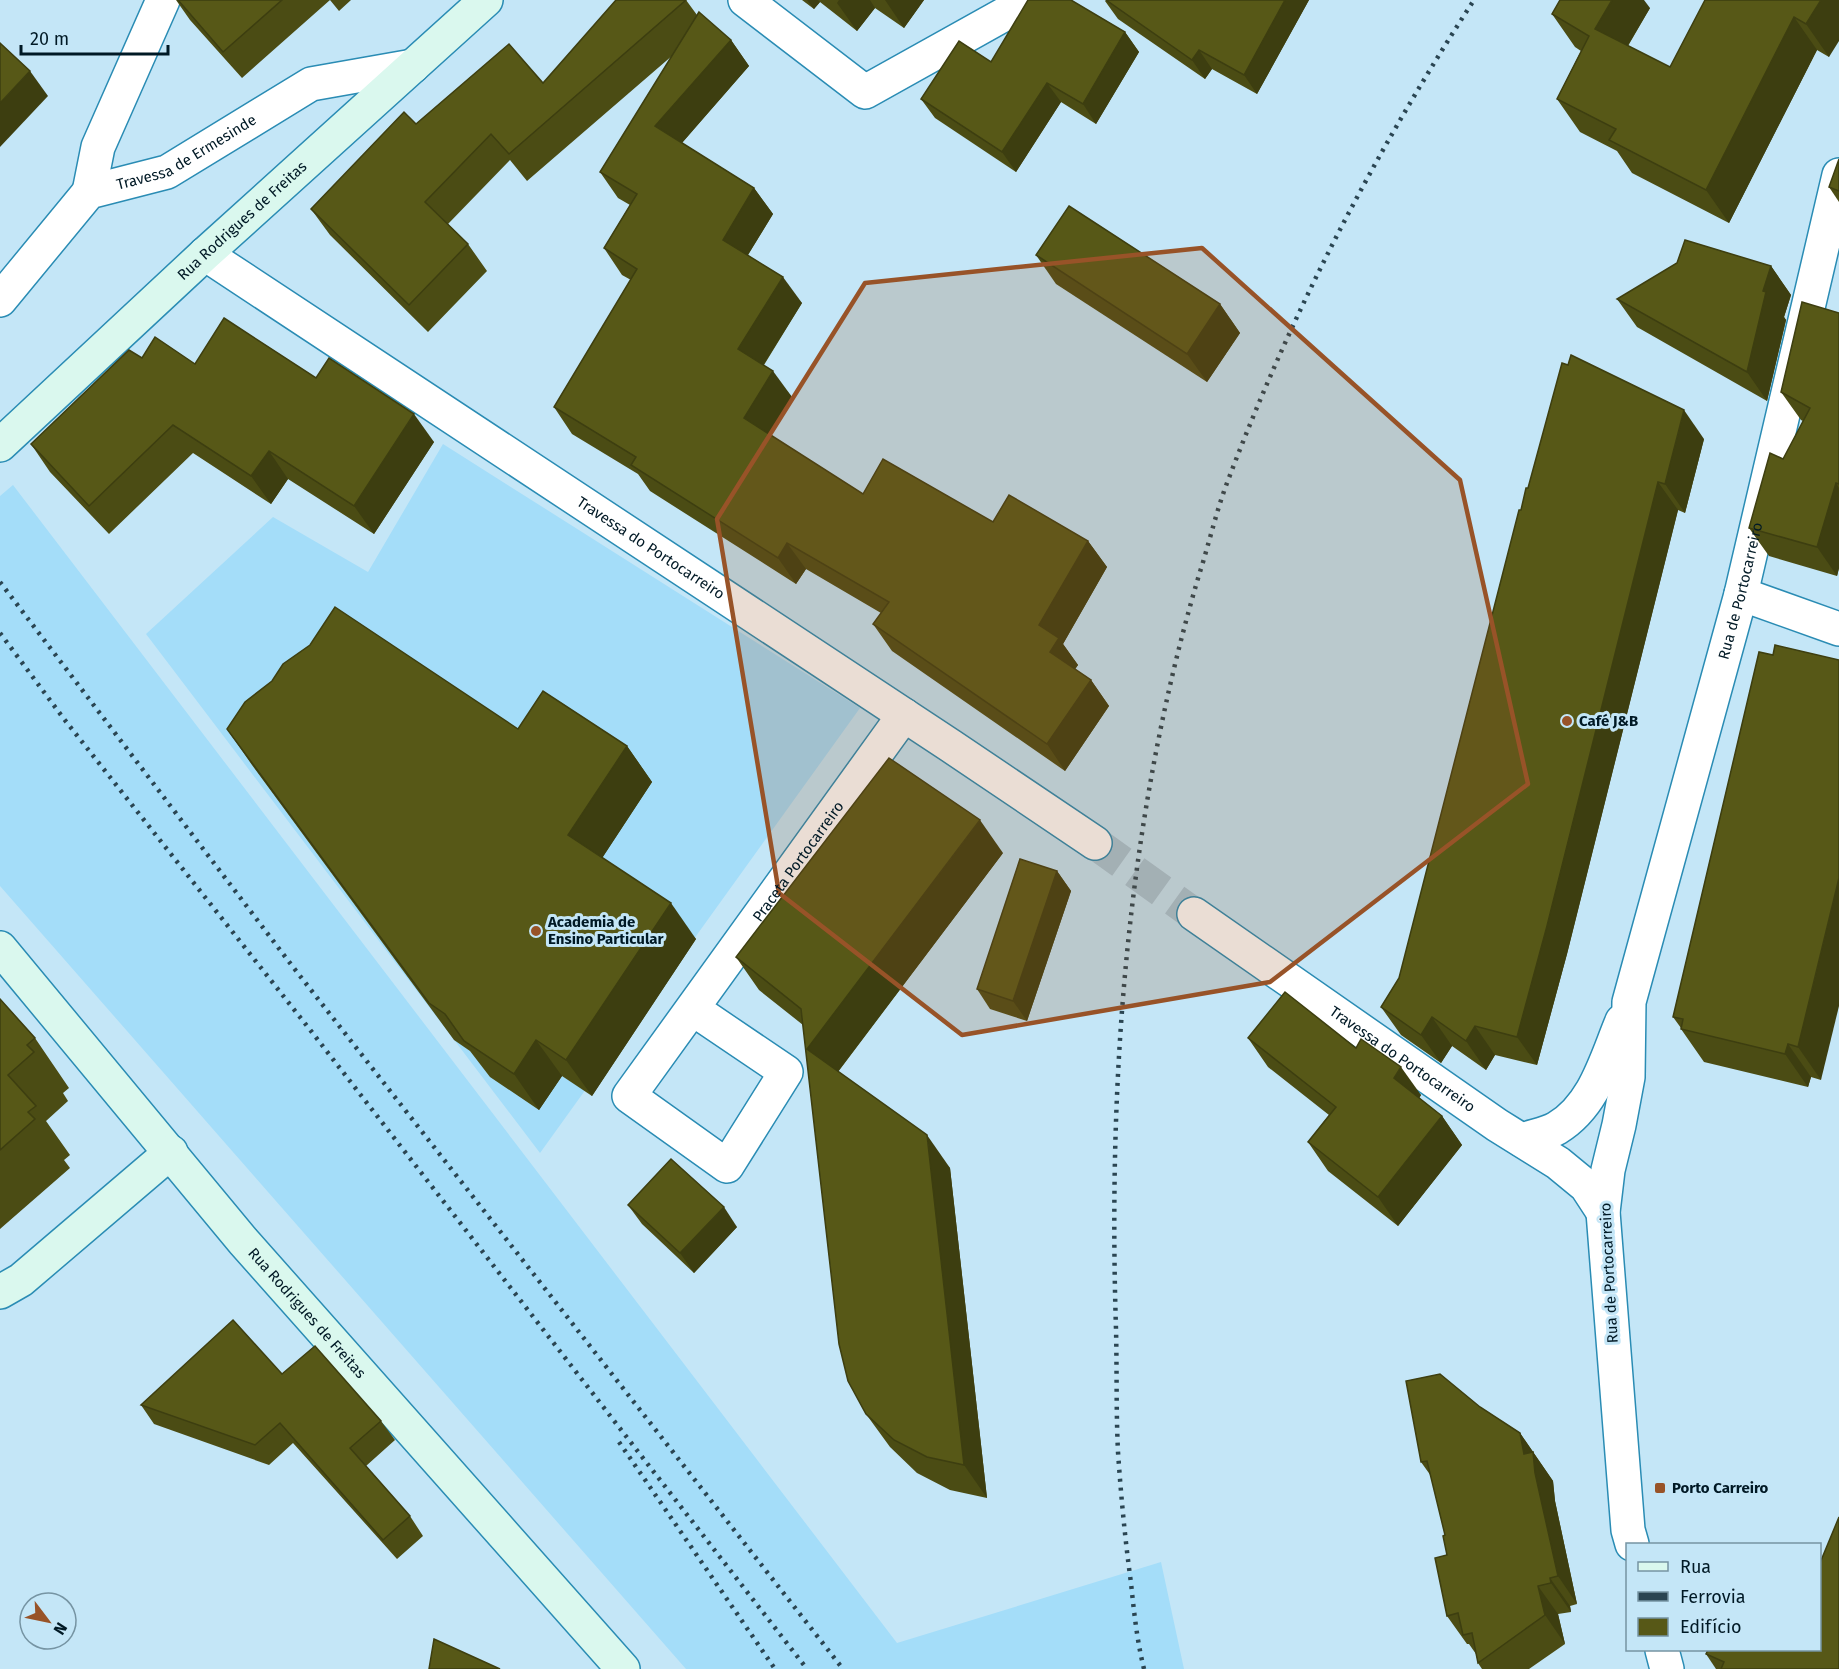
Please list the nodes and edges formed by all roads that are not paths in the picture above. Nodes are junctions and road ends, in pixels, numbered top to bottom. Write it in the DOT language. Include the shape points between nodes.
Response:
graph roads {
  1 [pos="163,0"];
  2 [pos="486,0"];
  3 [pos="745,0"];
  4 [pos="1030,0"];
  5 [pos="413,66"];
  6 [pos="1839,175"];
  7 [pos="89,192"];
  8 [pos="205,254"];
  9 [pos="0,300"];
  10 [pos="0,445"];
  11 [pos="1741,594"];
  12 [pos="1839,629"];
  13 [pos="904,715"];
  14 [pos="1095,843"];
  15 [pos="1194,914"];
  16 [pos="0,948"];
  17 [pos="1629,1002"];
  18 [pos="693,1009"];
  19 [pos="1522,1140"];
  20 [pos="171,1152"];
  21 [pos="1603,1212"];
  22 [pos="0,1292"];
  23 [pos="1632,1543"];
  24 [pos="1662,1651"];
  25 [pos="623,1669"];
  26 [pos="1667,1669"];
  1 -- 7 [label="street" via="98,147"];
  2 -- 5 [label="main road, Rua Rodrigues de Freitas"];
  3 -- 4 [label="street" via="866,93"];
  5 -- 7 [label="street, Travessa de Ermesinde" via="311,84 167,171"];
  5 -- 8 [label="main road, Rua Rodrigues de Freitas"];
  6 -- 11 [label="street, Rua de Portocarreiro"];
  7 -- 9 [label="street"];
  8 -- 10 [label="main road, Rua Rodrigues de Freitas"];
  8 -- 13 [label="street, Travessa do Portocarreiro"];
  11 -- 12 [label="street"];
  11 -- 17 [label="street, Rua de Portocarreiro"];
  13 -- 14 [label="street, Travessa do Portocarreiro"];
  13 -- 18 [label="street, Praceta Portocarreiro"];
  15 -- 19 [label="street, Travessa do Portocarreiro"];
  16 -- 20 [label="main road, Rua Rodrigues de Freitas"];
  17 -- 19 [label="street, Rua de Portocarreiro" via="1596,1086 1580,1109 1557,1129"];
  17 -- 21 [label="street, Rua de Portocarreiro" via="1628,1077"];
  18 -- 18 [label="street, Praceta Portocarreiro" via="629,1095 727,1166 786,1072"];
  19 -- 21 [label="street, Travessa do Portocarreiro" via="1586,1186"];
  20 -- 22 [label="main road" via="21,1280"];
  20 -- 25 [label="main road, Rua Rodrigues de Freitas" via="243,1241"];
  21 -- 23 [label="street, Rua de Portocarreiro"];
  24 -- 26 [label="street"];
}
